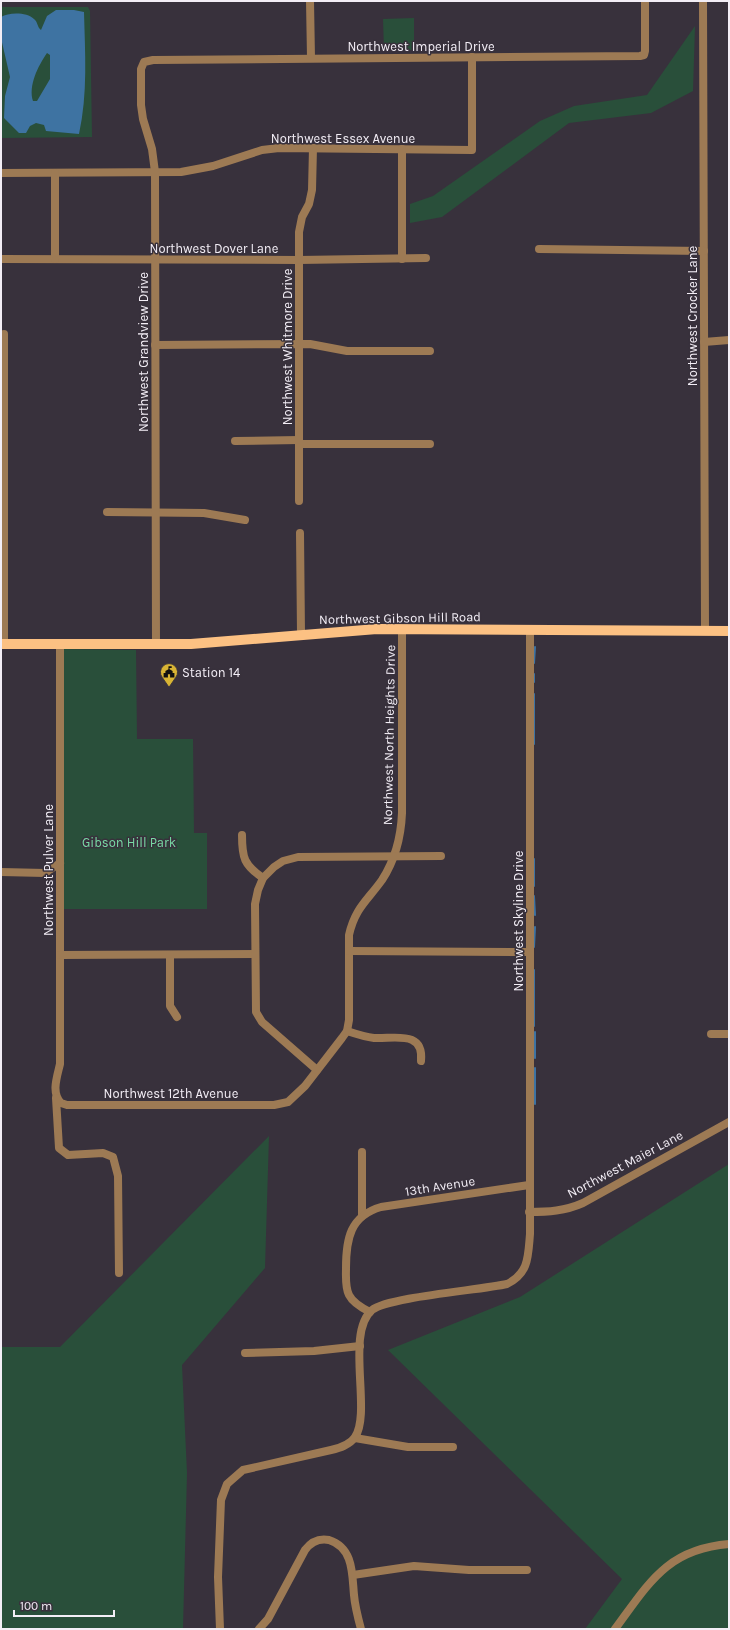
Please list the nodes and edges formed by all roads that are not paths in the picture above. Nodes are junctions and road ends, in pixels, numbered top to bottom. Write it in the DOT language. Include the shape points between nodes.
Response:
graph roads {
  1 [pos="310,1"];
  2 [pos="645,1"];
  3 [pos="703,1"];
  4 [pos="472,57"];
  5 [pos="311,58"];
  6 [pos="144,62"];
  7 [pos="313,148"];
  8 [pos="402,149"];
  9 [pos="155,172"];
  10 [pos="1,173"];
  11 [pos="55,173"];
  12 [pos="539,249"];
  13 [pos="704,251"];
  14 [pos="1,258"];
  15 [pos="426,258"];
  16 [pos="55,259"];
  17 [pos="402,259"];
  18 [pos="155,260"];
  19 [pos="299,260"];
  20 [pos="4,334"];
  21 [pos="729,340"];
  22 [pos="704,342"];
  23 [pos="155,345"];
  24 [pos="298,345"];
  25 [pos="430,351"];
  26 [pos="235,441"];
  27 [pos="299,442"];
  28 [pos="430,444"];
  29 [pos="299,501"];
  30 [pos="107,512"];
  31 [pos="155,512"];
  32 [pos="245,520"];
  33 [pos="300,533"];
  34 [pos="402,629"];
  35 [pos="530,630"];
  36 [pos="705,631"];
  37 [pos="729,631"];
  38 [pos="301,634"];
  39 [pos="2,644"];
  40 [pos="60,644"];
  41 [pos="156,644"];
  42 [pos="242,835"];
  43 [pos="393,856"];
  44 [pos="441,856"];
  45 [pos="60,864"];
  46 [pos="1,872"];
  47 [pos="263,878"];
  48 [pos="349,951"];
  49 [pos="530,952"];
  50 [pos="255,954"];
  51 [pos="60,955"];
  52 [pos="170,955"];
  53 [pos="177,1017"];
  54 [pos="347,1031"];
  55 [pos="711,1034"];
  56 [pos="729,1034"];
  57 [pos="421,1061"];
  58 [pos="317,1070"];
  59 [pos="56,1096"];
  60 [pos="729,1122"];
  61 [pos="362,1152"];
  62 [pos="529,1185"];
  63 [pos="529,1212"];
  64 [pos="361,1217"];
  65 [pos="119,1273"];
  66 [pos="370,1312"];
  67 [pos="360,1346"];
  68 [pos="245,1353"];
  69 [pos="355,1438"];
  70 [pos="453,1447"];
  71 [pos="729,1544"];
  72 [pos="527,1570"];
  73 [pos="353,1575"];
  74 [pos="220,1629"];
  75 [pos="259,1629"];
  76 [pos="361,1629"];
  77 [pos="614,1629"];
  1 -- 5 [label="street"];
  2 -- 4 [label="street, Northwest Imperial Drive" via="644,55"];
  3 -- 13 [label="street, Northwest Crocker Lane"];
  4 -- 5 [label="street, Northwest Imperial Drive"];
  4 -- 8 [label="street, Northwest Essex Avenue" via="472,150"];
  5 -- 6 [label="street, Northwest Imperial Drive"];
  6 -- 9 [label="street, Northwest Grandview Drive" via="141,69 141,105"];
  7 -- 8 [label="street, Northwest Essex Avenue"];
  7 -- 9 [label="street, Northwest Essex Avenue" via="262,150 194,170"];
  7 -- 19 [label="street, Northwest Whitmore Drive" via="312,190 299,232"];
  8 -- 17 [label="street"];
  9 -- 11 [label="street, Northwest Essex Avenue"];
  9 -- 18 [label="street, Northwest Grandview Drive"];
  10 -- 11 [label="street, Northwest Essex Avenue"];
  11 -- 16 [label="street"];
  12 -- 13 [label="street"];
  13 -- 22 [label="street, Northwest Crocker Lane"];
  14 -- 16 [label="street, Northwest Dover Lane"];
  15 -- 17 [label="street, Northwest Dover Lane"];
  16 -- 18 [label="street, Northwest Dover Lane"];
  17 -- 19 [label="street, Northwest Dover Lane"];
  18 -- 19 [label="street, Northwest Dover Lane"];
  18 -- 23 [label="street, Northwest Grandview Drive"];
  19 -- 24 [label="street, Northwest Whitmore Drive"];
  20 -- 39 [label="street"];
  21 -- 22 [label="street"];
  22 -- 36 [label="street, Northwest Crocker Lane"];
  23 -- 24 [label="street"];
  23 -- 31 [label="street, Northwest Grandview Drive"];
  24 -- 25 [label="street" via="347,351"];
  24 -- 27 [label="street, Northwest Whitmore Drive"];
  26 -- 27 [label="street"];
  27 -- 28 [label="street"];
  27 -- 29 [label="street, Northwest Whitmore Drive"];
  30 -- 31 [label="street"];
  31 -- 32 [label="street" via="204,513"];
  31 -- 41 [label="street, Northwest Grandview Drive"];
  33 -- 38 [label="street"];
  34 -- 35 [label="main road, Northwest Gibson Hill Road"];
  34 -- 38 [label="main road, Northwest Gibson Hill Road"];
  34 -- 43 [label="street, Northwest North Heights Drive" via="402,818 399,841"];
  35 -- 36 [label="main road, Northwest Gibson Hill Road"];
  35 -- 49 [label="street, Northwest Skyline Drive"];
  36 -- 37 [label="main road, Northwest Gibson Hill Road"];
  38 -- 41 [label="main road, Northwest Gibson Hill Road" via="219,642"];
  39 -- 40 [label="main road, Northwest Gibson Hill Road"];
  40 -- 41 [label="main road, Northwest Gibson Hill Road"];
  40 -- 45 [label="street, Northwest Pulver Lane"];
  42 -- 47 [label="street" via="245,861 252,871"];
  43 -- 44 [label="street"];
  43 -- 47 [label="street" via="292,858 274,867"];
  43 -- 48 [label="street, Northwest North Heights Drive" via="382,879 355,915 349,935"];
  45 -- 46 [label="street" via="46,873"];
  45 -- 51 [label="street, Northwest Pulver Lane"];
  47 -- 50 [label="street" via="255,904"];
  48 -- 49 [label="street"];
  48 -- 54 [label="street, Northwest North Heights Drive"];
  49 -- 62 [label="street, Northwest Skyline Drive"];
  50 -- 52 [label="street"];
  50 -- 58 [label="street" via="255,1005 259,1018"];
  51 -- 52 [label="street"];
  51 -- 59 [label="street, Northwest Pulver Lane" via="60,1064"];
  52 -- 53 [label="street" via="170,1006"];
  54 -- 57 [label="street" via="373,1038 403,1038 415,1041 421,1048"];
  54 -- 58 [label="street"];
  55 -- 56 [label="street"];
  58 -- 59 [label="street, Northwest 12th Avenue" via="295,1097 288,1102 274,1105 67,1105 61,1103"];
  59 -- 65 [label="street, Northwest Pulver Lane" via="59,1148 68,1155 103,1153 113,1157 118,1176"];
  60 -- 63 [label="street, Northwest Maier Lane" via="583,1203 562,1210"];
  61 -- 64 [label="street"];
  62 -- 63 [label="street, Northwest Skyline Drive"];
  62 -- 64 [label="street, 13th Avenue" via="381,1207"];
  63 -- 66 [label="street, Northwest Skyline Drive" via="528,1259 522,1274 515,1280 491,1288 392,1302"];
  64 -- 66 [label="street" via="351,1232 347,1246 346,1282 353,1301"];
  66 -- 67 [label="street"];
  67 -- 68 [label="street" via="314,1351"];
  67 -- 69 [label="street" via="360,1415"];
  69 -- 70 [label="street" via="408,1447"];
  69 -- 74 [label="street" via="344,1446 331,1450 247,1468 227,1484 221,1500 219,1522"];
  71 -- 77 [label="street" via="695,1550 668,1564"];
  72 -- 73 [label="street" via="448,1569 423,1566"];
  73 -- 75 [label="street" via="343,1548 327,1540 311,1543 299,1560 268,1619"];
  73 -- 76 [label="street" via="356,1609"];
}
